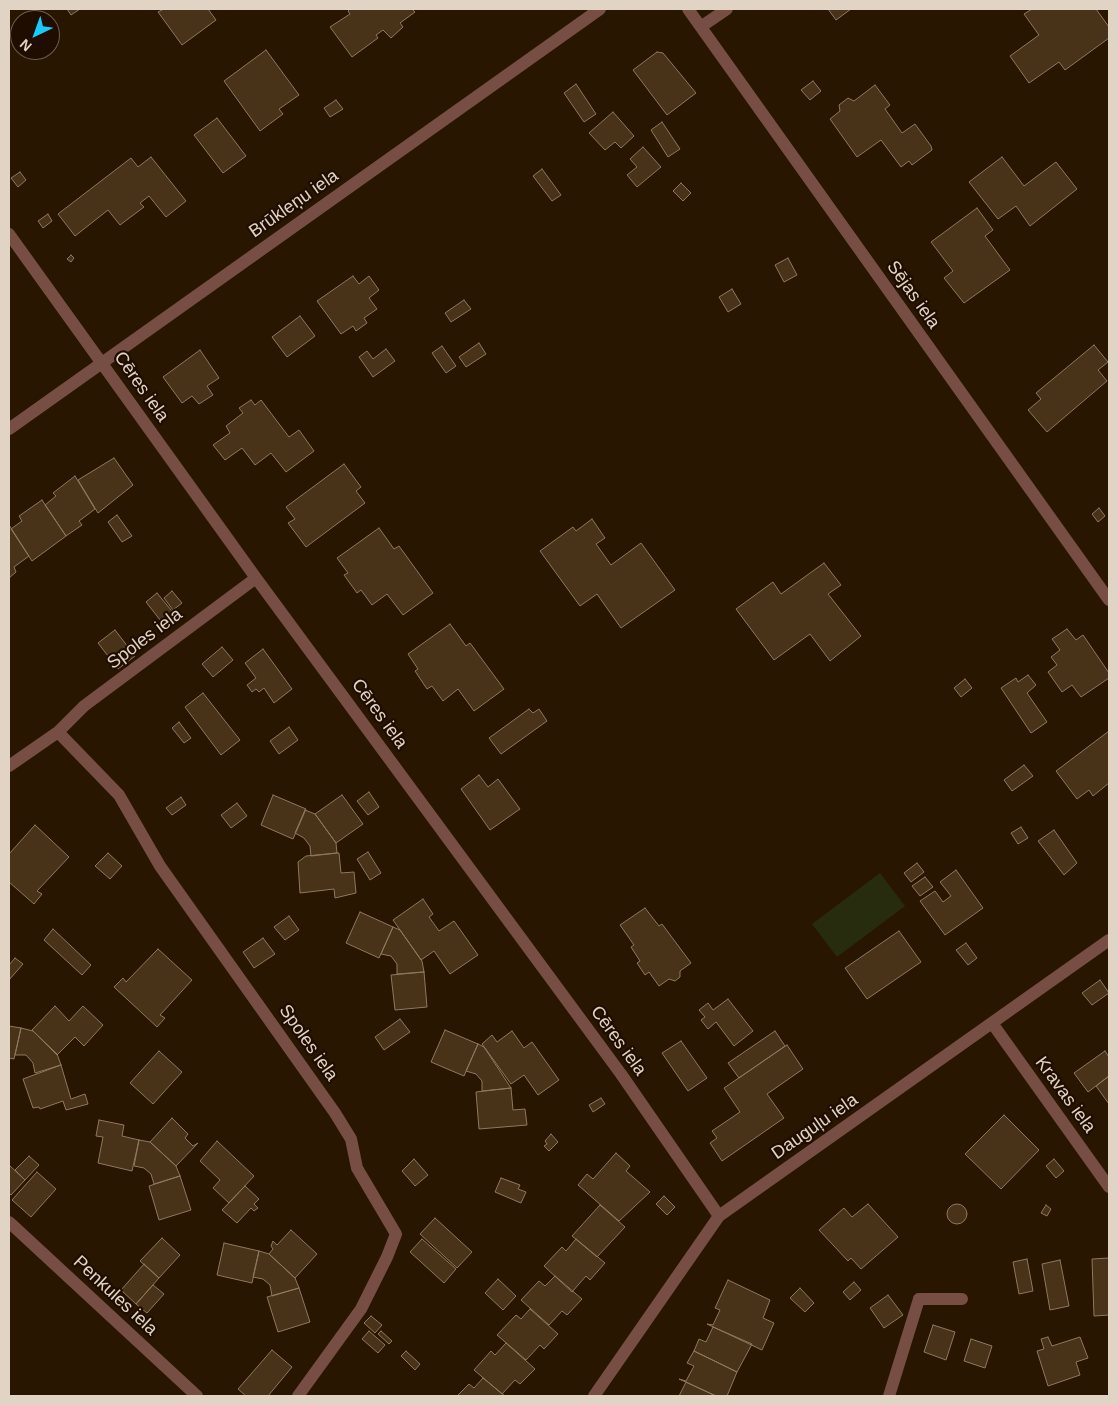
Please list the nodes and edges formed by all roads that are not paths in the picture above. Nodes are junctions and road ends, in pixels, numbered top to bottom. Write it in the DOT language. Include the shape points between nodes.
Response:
graph roads {
  1 [pos="600,9"];
  2 [pos="688,9"];
  3 [pos="727,9"];
  4 [pos="702,26"];
  5 [pos="9,234"];
  6 [pos="102,361"];
  7 [pos="9,429"];
  8 [pos="256,578"];
  9 [pos="1109,600"];
  10 [pos="58,732"];
  11 [pos="9,766"];
  12 [pos="1109,940"];
  13 [pos="992,1023"];
  14 [pos="1109,1187"];
  15 [pos="719,1216"];
  16 [pos="9,1222"];
  17 [pos="962,1299"];
  18 [pos="197,1396"];
  19 [pos="298,1396"];
  20 [pos="594,1396"];
  21 [pos="889,1396"];
  1 -- 6 [label="street, Brūkleņu iela"];
  2 -- 4 [label="street, Sējas iela"];
  3 -- 4 [label="street"];
  4 -- 9 [label="street, Sējas iela"];
  5 -- 6 [label="street, Cēres iela"];
  6 -- 7 [label="street, Brūkleņu iela"];
  6 -- 8 [label="street, Cēres iela"];
  8 -- 10 [label="street, Spoles iela" via="84,706"];
  8 -- 15 [label="street, Cēres iela" via="621,1074"];
  10 -- 11 [label="street, Spoles iela"];
  10 -- 19 [label="street, Spoles iela" via="119,795 160,866 336,1113 351,1139 357,1168 396,1234 360,1309"];
  12 -- 13 [label="street, Dauguļu iela"];
  13 -- 14 [label="street, Kravas iela"];
  13 -- 15 [label="street, Dauguļu iela"];
  15 -- 20 [label="street, Dauguļu iela"];
  16 -- 18 [label="street, Penkules iela"];
  17 -- 21 [label="street" via="920,1299"];
}
